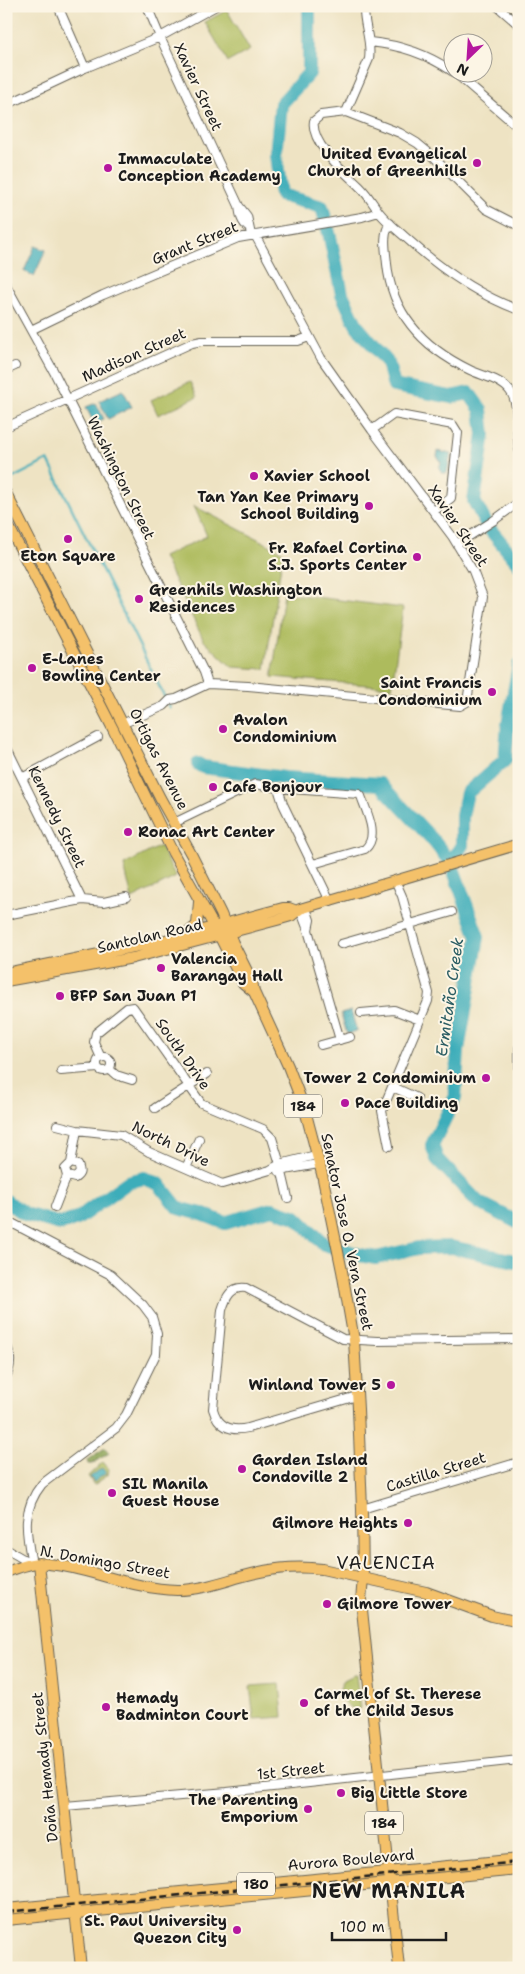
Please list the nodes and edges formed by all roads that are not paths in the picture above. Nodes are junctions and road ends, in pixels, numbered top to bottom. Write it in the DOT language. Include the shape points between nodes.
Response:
graph roads {
  1 [pos="58,6"];
  2 [pos="147,6"];
  3 [pos="216,6"];
  4 [pos="364,6"];
  5 [pos="497,6"];
  6 [pos="519,25"];
  7 [pos="160,38"];
  8 [pos="370,42"];
  9 [pos="442,64"];
  10 [pos="85,68"];
  11 [pos="466,82"];
  12 [pos="6,95"];
  13 [pos="8,104"];
  14 [pos="346,112"];
  15 [pos="519,128"];
  16 [pos="379,212"];
  17 [pos="390,223"];
  18 [pos="519,226"];
  19 [pos="251,233"];
  20 [pos="6,285"];
  21 [pos="519,310"];
  22 [pos="31,330"];
  23 [pos="309,336"];
  24 [pos="15,366"];
  25 [pos="6,370"];
  26 [pos="67,399"];
  27 [pos="517,403"];
  28 [pos="6,427"];
  29 [pos="372,430"];
  30 [pos="519,450"];
  31 [pos="6,493"];
  32 [pos="519,502"];
  33 [pos="434,511"];
  34 [pos="6,521"];
  35 [pos="457,544"];
  36 [pos="208,684"];
  37 [pos="124,724"];
  38 [pos="98,737"];
  39 [pos="6,746"];
  40 [pos="22,778"];
  41 [pos="278,788"];
  42 [pos="174,824"];
  43 [pos="519,844"];
  44 [pos="313,864"];
  45 [pos="395,880"];
  46 [pos="126,897"];
  47 [pos="198,899"];
  48 [pos="82,900"];
  49 [pos="330,901"];
  50 [pos="301,909"];
  51 [pos="452,912"];
  52 [pos="6,916"];
  53 [pos="410,924"];
  54 [pos="222,930"];
  55 [pos="184,936"];
  56 [pos="341,944"];
  57 [pos="6,973"];
  58 [pos="6,981"];
  59 [pos="361,1013"];
  60 [pos="420,1020"];
  61 [pos="350,1037"];
  62 [pos="340,1040"];
  63 [pos="321,1046"];
  64 [pos="519,1048"];
  65 [pos="101,1058"];
  66 [pos="98,1068"];
  67 [pos="109,1069"];
  68 [pos="61,1071"];
  69 [pos="208,1074"];
  70 [pos="132,1080"];
  71 [pos="189,1086"];
  72 [pos="393,1087"];
  73 [pos="519,1090"];
  74 [pos="417,1098"];
  75 [pos="155,1108"];
  76 [pos="57,1125"];
  77 [pos="77,1130"];
  78 [pos="199,1139"];
  79 [pos="390,1146"];
  80 [pos="317,1159"];
  81 [pos="71,1163"];
  82 [pos="281,1167"];
  83 [pos="186,1168"];
  84 [pos="67,1176"];
  85 [pos="288,1198"];
  86 [pos="55,1207"];
  87 [pos="6,1220"];
  88 [pos="519,1339"];
  89 [pos="354,1340"];
  90 [pos="6,1343"];
  91 [pos="6,1377"];
  92 [pos="357,1396"];
  93 [pos="519,1462"];
  94 [pos="362,1510"];
  95 [pos="6,1549"];
  96 [pos="36,1564"];
  97 [pos="6,1572"];
  98 [pos="363,1578"];
  99 [pos="519,1622"];
  100 [pos="519,1760"];
  101 [pos="379,1776"];
  102 [pos="65,1806"];
  103 [pos="519,1859"];
  104 [pos="519,1870"];
  105 [pos="389,1871"];
  106 [pos="390,1883"];
  107 [pos="74,1907"];
  108 [pos="6,1909"];
  109 [pos="6,1920"];
  110 [pos="81,1968"];
  111 [pos="399,1968"];
  1 -- 10 [label="street"];
  2 -- 7 [label="street, Xavier Street"];
  3 -- 7 [label="street"];
  4 -- 8 [label="street"];
  5 -- 6 [label="street"];
  7 -- 10 [label="street"];
  7 -- 19 [label="street, Xavier Street" via="239,206 243,224"];
  8 -- 9 [label="street" via="418,52"];
  8 -- 14 [label="street" via="369,59"];
  10 -- 13 [label="street"];
  11 -- 15 [label="street"];
  12 -- 13 [label="street"];
  14 -- 16 [label="street" via="321,115 314,121 314,131 325,150 363,189"];
  14 -- 18 [label="street" via="388,127 417,143 486,209"];
  16 -- 17 [label="street"];
  16 -- 19 [label="street, Grant Street" via="320,225"];
  17 -- 21 [label="street" via="427,257 461,281"];
  17 -- 27 [label="street" via="385,244 388,274 392,292 405,318 417,333 451,360 507,387"];
  19 -- 22 [label="street, Grant Street"];
  19 -- 23 [label="street, Xavier Street"];
  20 -- 22 [label="street, Washington Street"];
  22 -- 26 [label="street, Washington Street"];
  23 -- 26 [label="street, Madison Street" via="298,341 192,343"];
  23 -- 29 [label="street, Xavier Street"];
  24 -- 25 [label="street"];
  26 -- 28 [label="street, Madison Street"];
  26 -- 36 [label="street, Washington Street"];
  27 -- 30 [label="street"];
  29 -- 33 [label="street, Xavier Street"];
  29 -- 33 [label="street" via="394,414 456,428 451,498"];
  31 -- 37 [label="main road, Ortigas Avenue / 184"];
  32 -- 35 [label="street"];
  33 -- 35 [label="street, Xavier Street"];
  34 -- 47 [label="main road, Ortigas Avenue / 184"];
  35 -- 36 [label="street, Xavier Street" via="483,597 466,704"];
  36 -- 37 [label="street, Xavier Street"];
  37 -- 42 [label="main road, Ortigas Avenue / 184"];
  38 -- 40 [label="street"];
  39 -- 40 [label="street, Kennedy Street"];
  40 -- 48 [label="street, Kennedy Street"];
  41 -- 42 [label="street" via="255,784"];
  41 -- 44 [label="street"];
  41 -- 44 [label="street" via="362,796 372,829 368,846"];
  42 -- 54 [label="main road, Ortigas Avenue / 184" via="191,854"];
  43 -- 45 [label="main road, Santolan Road"];
  44 -- 49 [label="street"];
  45 -- 49 [label="main road, Santolan Road"];
  45 -- 53 [label="street"];
  46 -- 48 [label="street" via="104,902"];
  47 -- 54 [label="main road, Ortigas Avenue / 184"];
  47 -- 55 [label="main road" via="197,925"];
  48 -- 52 [label="street"];
  49 -- 50 [label="main road, Santolan Road"];
  50 -- 54 [label="main road, Santolan Road" via="283,908"];
  50 -- 62 [label="street" via="310,920 308,930"];
  51 -- 53 [label="street"];
  53 -- 56 [label="street"];
  53 -- 60 [label="street" via="429,993"];
  54 -- 55 [label="main road, Santolan Road"];
  54 -- 58 [label="main road, Santolan Road" via="133,958"];
  54 -- 80 [label="main road, Senator Jose O. Vera Street / 184" via="243,982 254,992 288,1066 305,1110"];
  55 -- 57 [label="main road, Santolan Road"];
  59 -- 60 [label="street" via="394,1010"];
  60 -- 72 [label="street"];
  61 -- 62 [label="street"];
  62 -- 63 [label="street"];
  64 -- 73 [label="street"];
  65 -- 66 [label="street" via="97,1062"];
  65 -- 67 [label="street" via="111,1062"];
  65 -- 71 [label="street, South Drive" via="94,1042 96,1033 127,1008 133,1007"];
  66 -- 67 [label="street"];
  66 -- 68 [label="street"];
  67 -- 70 [label="street"];
  69 -- 71 [label="street"];
  71 -- 75 [label="street"];
  71 -- 82 [label="street, South Drive" via="206,1107 263,1129 272,1138"];
  72 -- 74 [label="street"];
  72 -- 79 [label="street" via="382,1114"];
  76 -- 77 [label="street, North Drive"];
  77 -- 81 [label="street"];
  77 -- 83 [label="street, North Drive" via="121,1135"];
  78 -- 83 [label="street"];
  80 -- 82 [label="street, North Drive"];
  80 -- 89 [label="main road, Senator Jose O. Vera Street / 184"];
  81 -- 84 [label="street" via="65,1169"];
  81 -- 84 [label="street" via="78,1165 79,1175 75,1178"];
  82 -- 83 [label="street, North Drive" via="222,1184"];
  82 -- 85 [label="street, South Drive"];
  84 -- 86 [label="street"];
  87 -- 96 [label="street" via="111,1276 143,1305 152,1317 157,1334 156,1354 126,1415 116,1428 42,1484 34,1494 26,1519"];
  88 -- 89 [label="street"];
  89 -- 92 [label="main road, Senator Jose O. Vera Street / 184"];
  89 -- 92 [label="street" via="343,1339 239,1287 226,1297 222,1310 213,1409 222,1426 239,1430"];
  90 -- 91 [label="street" via="11,1358"];
  92 -- 94 [label="main road, Senator Jose O. Vera Street / 184"];
  93 -- 94 [label="street, Castilla Street"];
  94 -- 98 [label="main road, Senator Jose O. Vera Street / 184"];
  95 -- 96 [label="street"];
  96 -- 97 [label="main road, N. Domingo Street"];
  96 -- 98 [label="main road, N. Domingo Street" via="68,1568 133,1584 187,1590 282,1567 322,1568"];
  96 -- 102 [label="main road, Doña Hemady Street"];
  98 -- 99 [label="main road, N. Domingo Street" via="426,1592 492,1616"];
  98 -- 101 [label="main road, 184" via="360,1600"];
  100 -- 101 [label="street, 1st Street"];
  101 -- 102 [label="street, 1st Street"];
  101 -- 105 [label="main road, 184"];
  102 -- 107 [label="main road, Doña Hemady Street"];
  103 -- 105 [label="main road, Aurora Boulevard / 180"];
  104 -- 106 [label="main road, Aurora Boulevard / 180"];
  105 -- 106 [label="main road, 184"];
  105 -- 107 [label="main road, Aurora Boulevard / 180"];
  106 -- 107 [label="main road, Aurora Boulevard / 180"];
  106 -- 111 [label="main road"];
  107 -- 108 [label="main road, Aurora Boulevard / 180"];
  107 -- 109 [label="main road, Aurora Boulevard / 180"];
  107 -- 110 [label="main road, Doña Hemady Street"];
}
